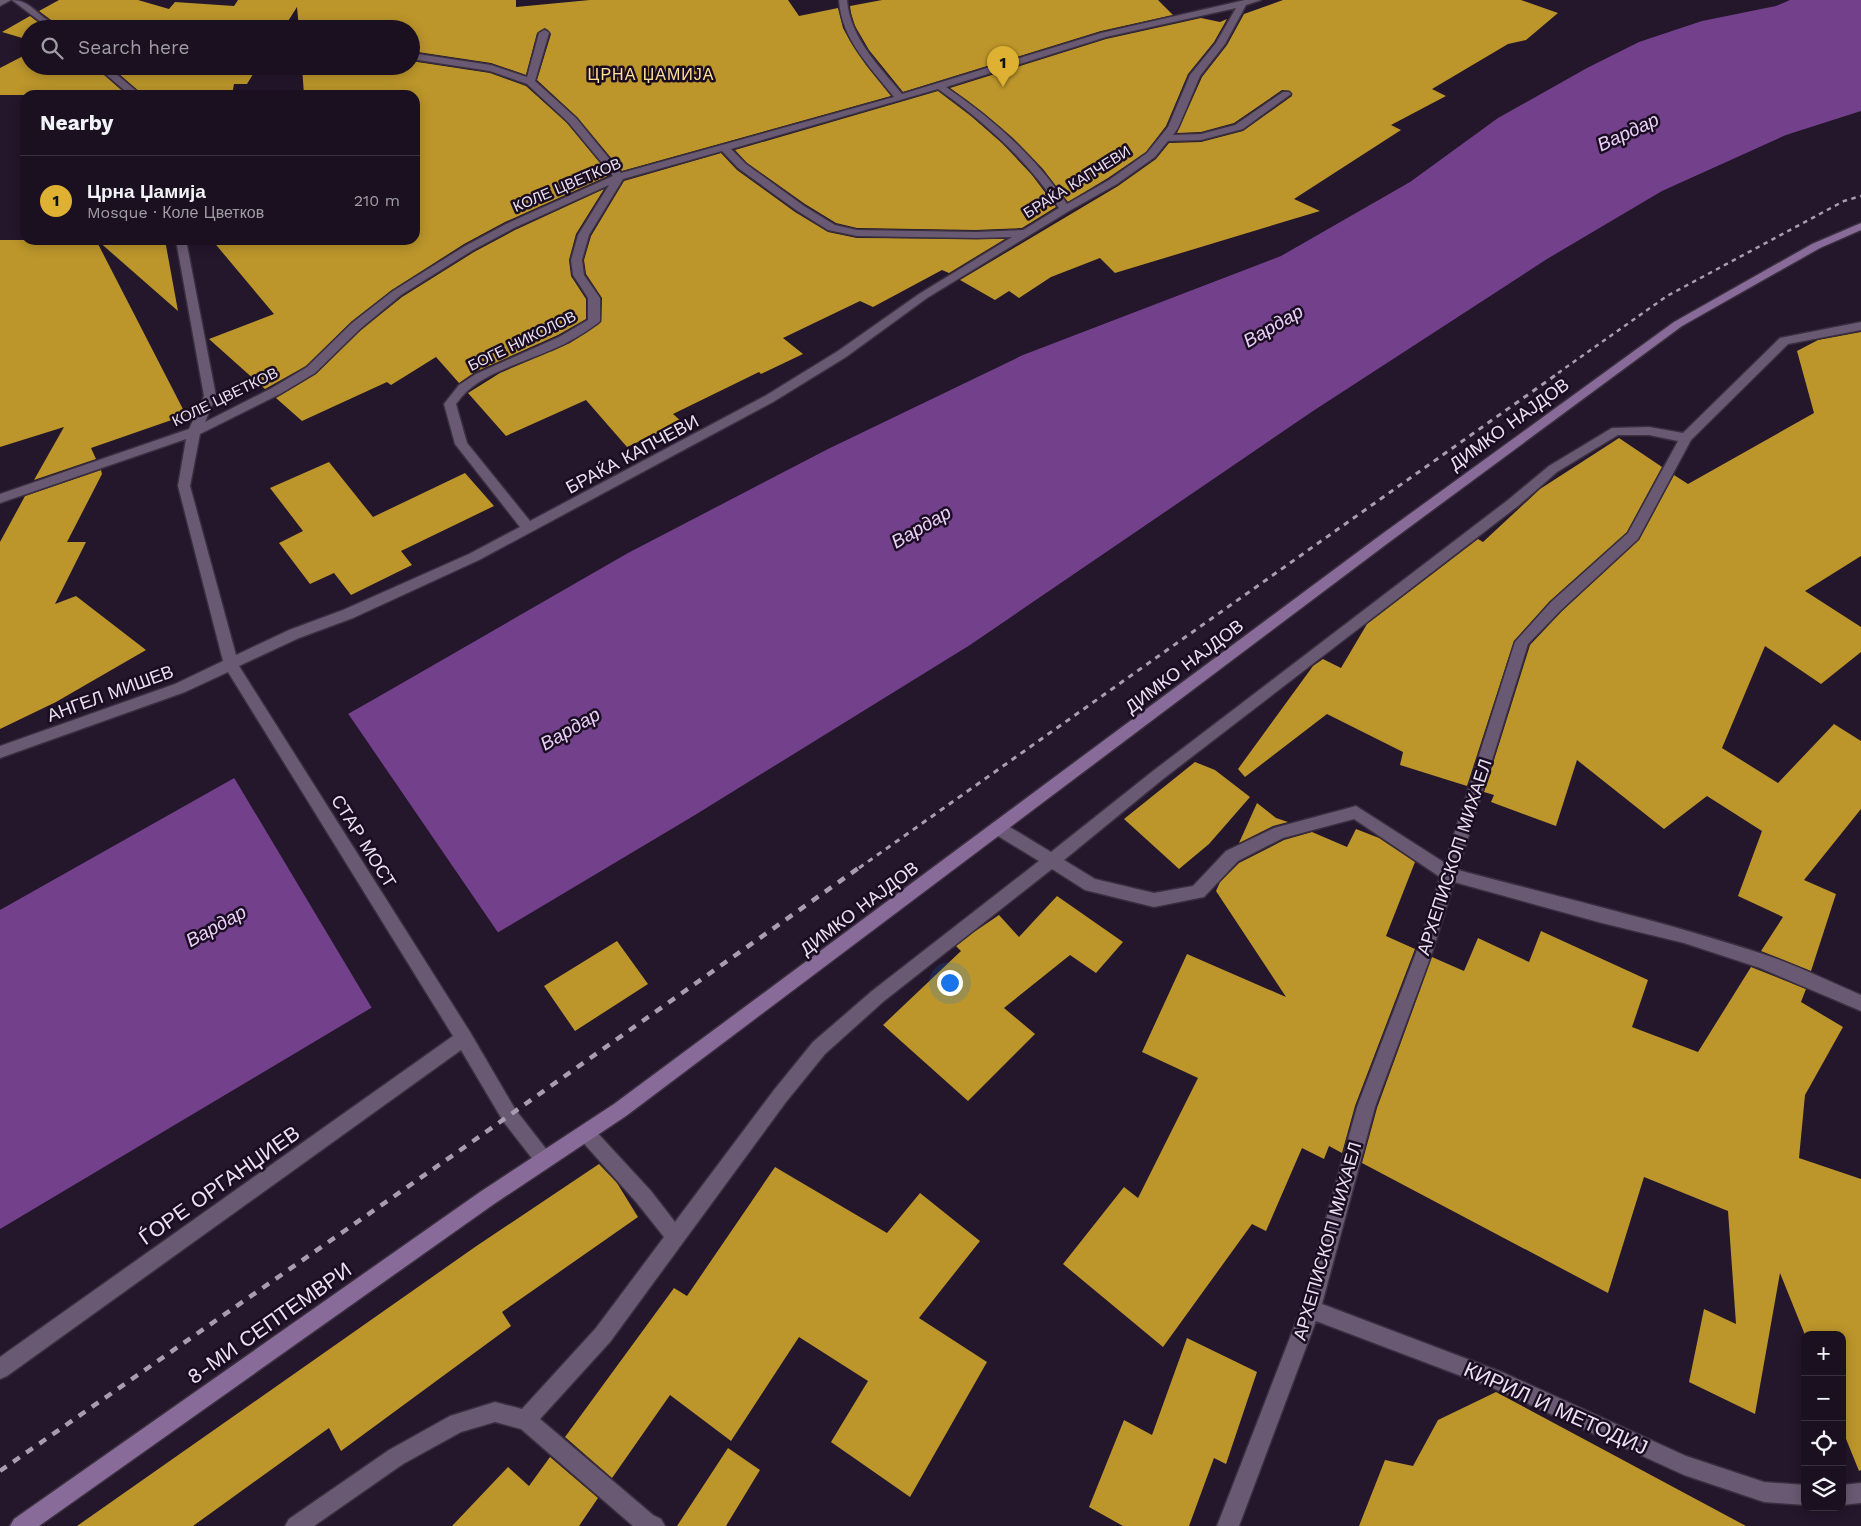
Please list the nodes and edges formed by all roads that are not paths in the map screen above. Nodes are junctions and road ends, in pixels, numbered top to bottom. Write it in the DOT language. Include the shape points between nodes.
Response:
graph roads {
  1 [pos="7,0"];
  2 [pos="16,0"];
  3 [pos="844,0"];
  4 [pos="1258,0"];
  5 [pos="0,3"];
  6 [pos="1242,4"];
  7 [pos="44,20"];
  8 [pos="544,33"];
  9 [pos="420,57"];
  10 [pos="112,75"];
  11 [pos="530,82"];
  12 [pos="939,86"];
  13 [pos="130,90"];
  14 [pos="1286,94"];
  15 [pos="900,98"];
  16 [pos="1165,138"];
  17 [pos="725,148"];
  18 [pos="619,177"];
  19 [pos="1065,209"];
  20 [pos="1861,226"];
  21 [pos="1027,232"];
  22 [pos="182,245"];
  23 [pos="1861,326"];
  24 [pos="194,432"];
  25 [pos="1686,438"];
  26 [pos="0,499"];
  27 [pos="529,529"];
  28 [pos="231,664"];
  29 [pos="0,752"];
  30 [pos="998,828"];
  31 [pos="1052,861"];
  32 [pos="1449,874"];
  33 [pos="1861,1003"];
  34 [pos="464,1038"];
  35 [pos="586,1132"];
  36 [pos="544,1160"];
  37 [pos="676,1238"];
  38 [pos="1311,1309"];
  39 [pos="0,1368"];
  40 [pos="526,1420"];
  41 [pos="1861,1493"];
  42 [pos="1801,1495"];
  43 [pos="1846,1495"];
  44 [pos="21,1526"];
  45 [pos="296,1526"];
  46 [pos="654,1526"];
  47 [pos="1228,1526"];
  1 -- 5 [label="street"];
  2 -- 7 [label="street"];
  3 -- 15 [label="street" via="842,10 849,28"];
  4 -- 6 [label="street, КОЛЕ ЦВЕТКОВ"];
  6 -- 12 [label="street, КОЛЕ ЦВЕТКОВ" via="1104,35"];
  6 -- 16 [label="street, БРАЌА КАПЧЕВИ" via="1220,44 1195,75 1173,128"];
  8 -- 11 [label="street"];
  9 -- 11 [label="street" via="491,68"];
  10 -- 13 [label="street"];
  11 -- 18 [label="street" via="572,120"];
  12 -- 15 [label="street, КОЛЕ ЦВЕТКОВ"];
  12 -- 19 [label="street" via="1016,149 1050,185"];
  14 -- 16 [label="street" via="1239,127 1201,137"];
  15 -- 17 [label="street, КОЛЕ ЦВЕТКОВ"];
  16 -- 19 [label="street, БРАЌА КАПЧЕВИ" via="1151,155"];
  17 -- 18 [label="street, КОЛЕ ЦВЕТКОВ"];
  17 -- 21 [label="street, БРАЌА КАПЧЕВИ" via="742,166 832,228 857,233 976,235"];
  18 -- 24 [label="street, КОЛЕ ЦВЕТКОВ" via="469,248 397,293 356,326 311,370 276,392"];
  18 -- 27 [label="street, БОГЕ НИКОЛОВ" via="584,233 578,251 576,272 594,299 594,321 579,333 463,387 450,404 461,444"];
  19 -- 21 [label="street, БРАЌА КАПЧЕВИ"];
  20 -- 30 [label="main road, ДИМКО НАЈДОВ" via="1816,246 1678,324"];
  21 -- 27 [label="street, БРАЌА КАПЧЕВИ" via="923,296 842,354 769,400"];
  22 -- 24 [label="street, СТАР МОСТ" via="210,396"];
  23 -- 25 [label="street, АРХЕПИСКОП МИХАЕЛ" via="1784,341"];
  24 -- 26 [label="street, КОЛЕ ЦВЕТКОВ"];
  24 -- 28 [label="street, СТАР МОСТ" via="184,486"];
  25 -- 31 [label="street" via="1649,431 1616,431 1553,469"];
  25 -- 32 [label="street, АРХЕПИСКОП МИХАЕЛ" via="1633,536 1556,606 1522,642"];
  27 -- 28 [label="street, БРАЌА КАПЧЕВИ" via="348,614 294,634"];
  28 -- 29 [label="street, АНГЕЛ МИШЕВ" via="180,688"];
  28 -- 34 [label="street, СТАР МОСТ"];
  30 -- 31 [label="street"];
  30 -- 35 [label="main road, ДИМКО НАЈДОВ"];
  31 -- 32 [label="street" via="1091,885 1154,900 1198,892 1232,856 1279,833 1356,812"];
  31 -- 37 [label="street" via="878,996 819,1048"];
  32 -- 33 [label="street" via="1684,936 1764,962"];
  32 -- 38 [label="street, АРХЕПИСКОП МИХАЕЛ" via="1425,950 1366,1107"];
  34 -- 36 [label="street, СТАР МОСТ" via="509,1115"];
  34 -- 39 [label="street, ЃОРЕ ОРГАНЏИЕВ"];
  35 -- 36 [label="main road, ДИМКО НАЈДОВ"];
  35 -- 37 [label="street"];
  36 -- 44 [label="main road, 8-МИ СЕПТЕМВРИ"];
  37 -- 40 [label="street" via="603,1335"];
  38 -- 42 [label="street, КИРИЛ И МЕТОДИЈ" via="1497,1380 1684,1465 1764,1492"];
  38 -- 47 [label="street, АРХЕПИСКОП МИХАЕЛ"];
  40 -- 45 [label="street" via="495,1412 457,1423 396,1457"];
  40 -- 46 [label="street" via="646,1523"];
  41 -- 43 [label="street"];
}
